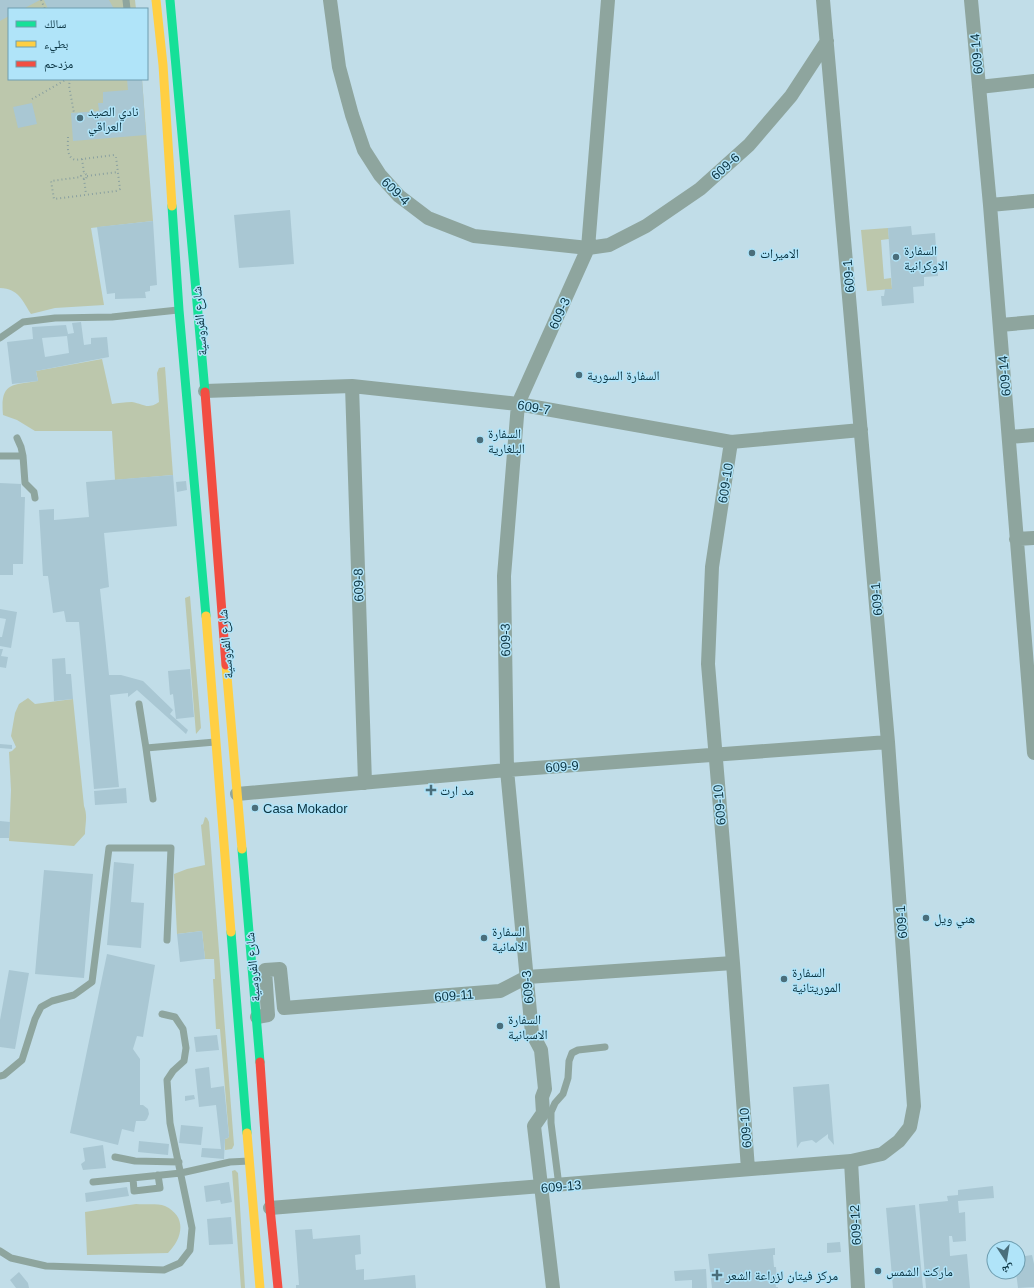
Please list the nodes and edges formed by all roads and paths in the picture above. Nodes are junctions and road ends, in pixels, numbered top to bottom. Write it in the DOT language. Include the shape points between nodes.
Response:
graph roads {
  1 [pos="156,0"];
  2 [pos="170,0"];
  3 [pos="330,0"];
  4 [pos="608,0"];
  5 [pos="823,0"];
  6 [pos="971,0"];
  7 [pos="827,41"];
  8 [pos="66,80"];
  9 [pos="68,80"];
  10 [pos="1034,81"];
  11 [pos="979,87"];
  12 [pos="32,99"];
  13 [pos="74,113"];
  14 [pos="68,137"];
  15 [pos="82,159"];
  16 [pos="118,172"];
  17 [pos="84,173"];
  18 [pos="87,176"];
  19 [pos="81,177"];
  20 [pos="84,180"];
  21 [pos="86,194"];
  22 [pos="1034,201"];
  23 [pos="990,205"];
  24 [pos="588,248"];
  25 [pos="179,310"];
  26 [pos="1034,322"];
  27 [pos="1000,325"];
  28 [pos="0,338"];
  29 [pos="352,386"];
  30 [pos="205,391"];
  31 [pos="518,404"];
  32 [pos="861,430"];
  33 [pos="1034,435"];
  34 [pos="1009,437"];
  35 [pos="17,438"];
  36 [pos="731,442"];
  37 [pos="0,456"];
  38 [pos="23,456"];
  39 [pos="35,498"];
  40 [pos="1034,538"];
  41 [pos="1016,539"];
  42 [pos="218,570"];
  43 [pos="203,571"];
  44 [pos="1030,647"];
  45 [pos="139,704"];
  46 [pos="216,742"];
  47 [pos="888,742"];
  48 [pos="146,748"];
  49 [pos="1034,748"];
  50 [pos="715,754"];
  51 [pos="508,770"];
  52 [pos="365,783"];
  53 [pos="238,794"];
  54 [pos="153,799"];
  55 [pos="167,940"];
  56 [pos="733,963"];
  57 [pos="527,977"];
  58 [pos="162,1014"];
  59 [pos="257,1017"];
  60 [pos="605,1047"];
  61 [pos="0,1076"];
  62 [pos="115,1157"];
  63 [pos="249,1161"];
  64 [pos="851,1161"];
  65 [pos="179,1162"];
  66 [pos="748,1170"];
  67 [pos="181,1173"];
  68 [pos="158,1175"];
  69 [pos="133,1178"];
  70 [pos="93,1182"];
  71 [pos="559,1186"];
  72 [pos="542,1187"];
  73 [pos="270,1208"];
  74 [pos="0,1251"];
  75 [pos="260,1288"];
  76 [pos="278,1288"];
  77 [pos="553,1288"];
  78 [pos="858,1288"];
  1 -- 25 [label="street, شارع الفروسية" via="163,65"];
  2 -- 30 [label="street, شارع الفروسية"];
  3 -- 24 [label="street, 609-4" via="339,67 364,150 380,175 399,196 428,218 474,236"];
  4 -- 24 [label="street, 609-3"];
  5 -- 7 [label="street, 609-1"];
  6 -- 11 [label="street, 609-14"];
  7 -- 24 [label="street, 609-6" via="791,96 749,145 700,189 646,226 609,246"];
  7 -- 32 [label="street, 609-1"];
  8 -- 12 [label="path"];
  9 -- 13 [label="path"];
  10 -- 11 [label="street"];
  11 -- 23 [label="street, 609-14"];
  14 -- 15 [label="path" via="69,156 75,160"];
  15 -- 16 [label="path" via="114,155"];
  15 -- 17 [label="path"];
  16 -- 18 [label="path"];
  16 -- 21 [label="path" via="119,190"];
  17 -- 18 [label="path"];
  17 -- 19 [label="path"];
  18 -- 20 [label="path"];
  19 -- 20 [label="path"];
  19 -- 21 [label="path" via="51,181 54,199"];
  20 -- 21 [label="path"];
  22 -- 23 [label="street"];
  23 -- 27 [label="street, 609-14"];
  24 -- 31 [label="street, 609-3"];
  25 -- 28 [label="lane" via="23,322"];
  25 -- 43 [label="street, شارع الفروسية"];
  26 -- 27 [label="street"];
  27 -- 34 [label="street, 609-14"];
  29 -- 30 [label="street, 609-7"];
  29 -- 31 [label="street, 609-7"];
  29 -- 52 [label="street, 609-8"];
  30 -- 42 [label="street, شارع الفروسية"];
  31 -- 36 [label="street, 609-7"];
  31 -- 51 [label="street, 609-3" via="504,576"];
  32 -- 36 [label="street, 609-7"];
  32 -- 47 [label="street, 609-1"];
  33 -- 34 [label="street"];
  34 -- 41 [label="street, 609-14"];
  35 -- 38 [label="lane"];
  36 -- 50 [label="street, 609-10" via="712,575 708,664"];
  37 -- 38 [label="lane"];
  38 -- 39 [label="lane" via="25,483 34,492"];
  40 -- 41 [label="street"];
  41 -- 44 [label="street, 609-14"];
  42 -- 43 [label="street"];
  42 -- 53 [label="street, شارع الفروسية"];
  43 -- 46 [label="street, شارع الفروسية"];
  44 -- 49 [label="street, 609-14"];
  45 -- 48 [label="lane"];
  46 -- 48 [label="lane"];
  46 -- 63 [label="street, شارع الفروسية"];
  47 -- 50 [label="street, 609-9"];
  47 -- 64 [label="street, 609-1" via="914,1106 910,1127 899,1141 882,1154"];
  48 -- 54 [label="lane"];
  50 -- 51 [label="street, 609-9"];
  50 -- 56 [label="street, 609-10"];
  51 -- 52 [label="street, 609-9"];
  51 -- 57 [label="street, 609-3"];
  52 -- 53 [label="street, 609-9"];
  53 -- 59 [label="street, شارع الفروسية"];
  55 -- 61 [label="lane" via="171,848 109,848 92,982 74,995 41,1007 22,1060"];
  56 -- 57 [label="street, 609-11"];
  56 -- 66 [label="street, 609-10"];
  57 -- 59 [label="street, 609-11" via="500,991 284,1008 280,969 265,970 268,1015"];
  57 -- 72 [label="street, 609-3" via="532,1033 541,1050 545,1089 542,1097 543,1113 534,1126"];
  58 -- 65 [label="lane" via="175,1017 183,1029 186,1048 184,1061 167,1080 170,1124"];
  59 -- 73 [label="street, شارع الفروسية"];
  60 -- 71 [label="lane" via="572,1053 568,1078 551,1112"];
  62 -- 65 [label="lane" via="135,1161"];
  63 -- 67 [label="lane" via="230,1162"];
  63 -- 75 [label="street, شارع الفروسية"];
  64 -- 66 [label="street, 609-13"];
  64 -- 78 [label="street, 609-12"];
  65 -- 67 [label="lane"];
  66 -- 71 [label="street, 609-13"];
  67 -- 68 [label="lane"];
  67 -- 74 [label="lane" via="192,1228 190,1250 180,1263 164,1270 46,1266 11,1258"];
  68 -- 69 [label="lane"];
  68 -- 69 [label="lane" via="160,1188 134,1191"];
  69 -- 70 [label="lane"];
  71 -- 72 [label="street, 609-13"];
  72 -- 73 [label="street, 609-13"];
  72 -- 77 [label="street, 609-3"];
  73 -- 76 [label="street, شارع الفروسية"];
}
